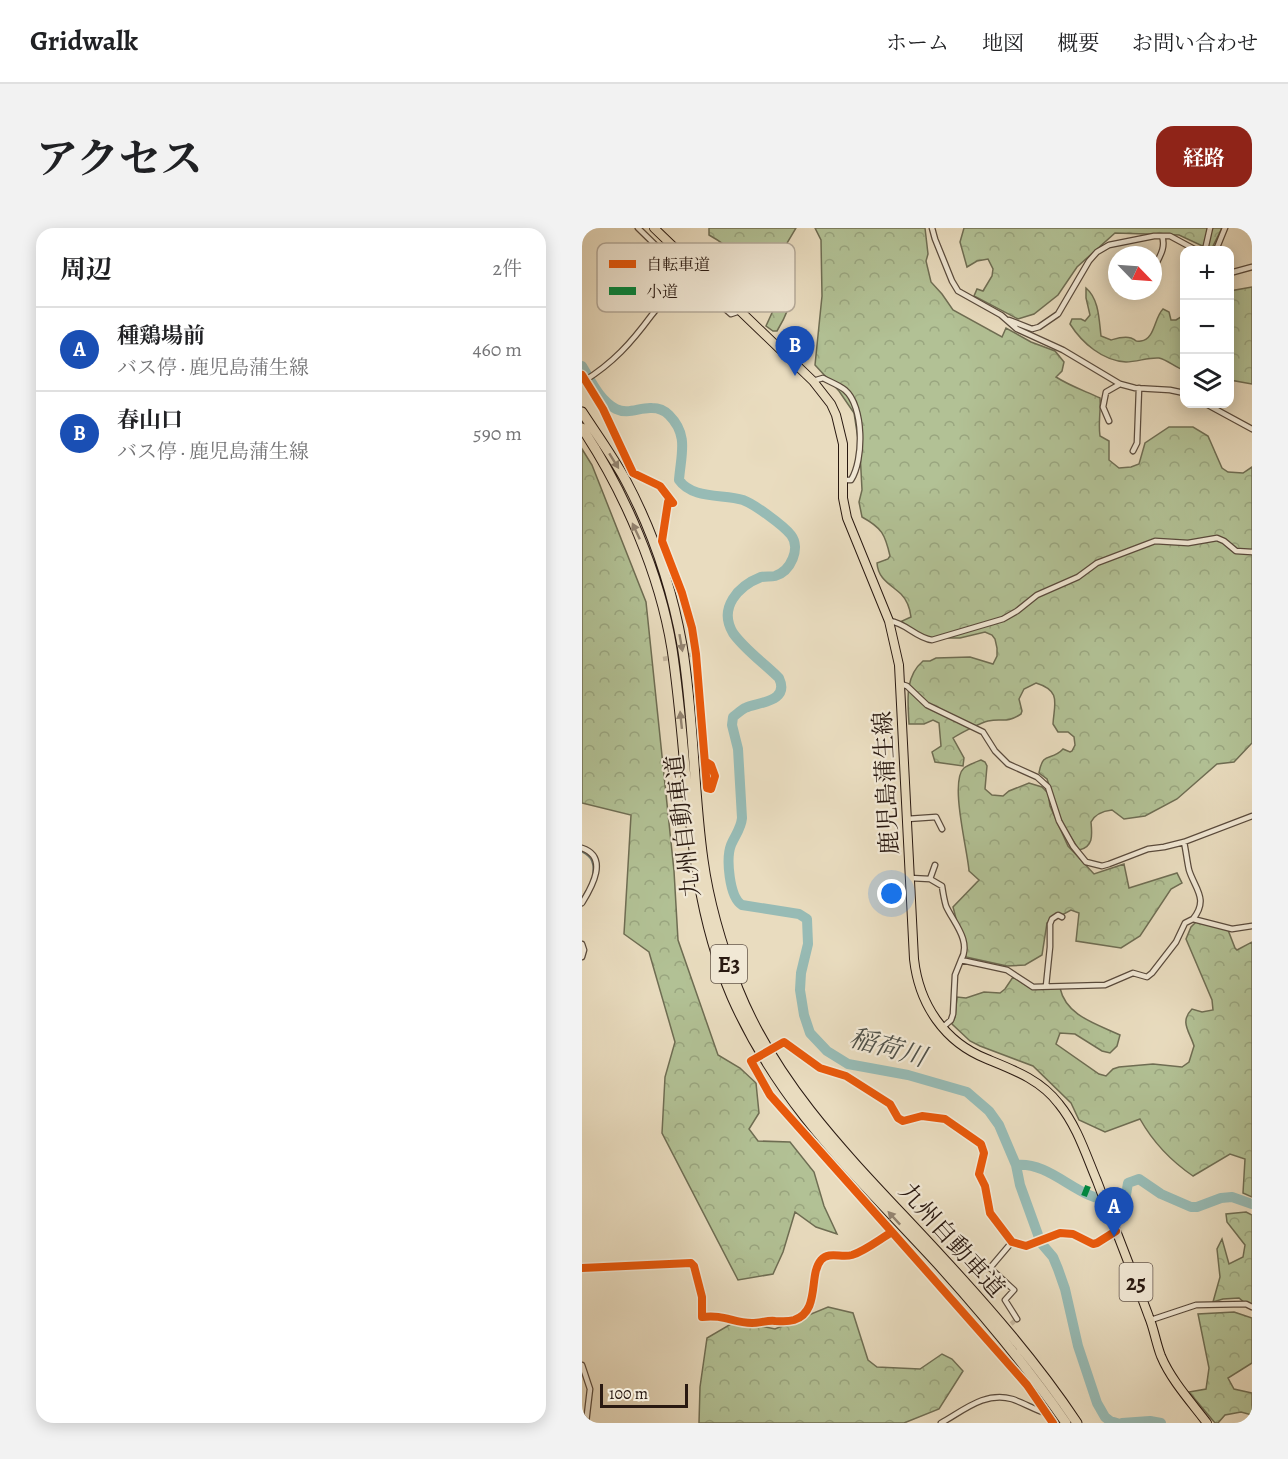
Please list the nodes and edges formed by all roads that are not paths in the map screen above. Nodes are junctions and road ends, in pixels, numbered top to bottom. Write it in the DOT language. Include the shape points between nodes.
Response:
graph roads {
  1 [pos="638,228"];
  2 [pos="654,228"];
  3 [pos="932,228"];
  4 [pos="1210,228"];
  5 [pos="1226,228"];
  6 [pos="1162,236"];
  7 [pos="653,243"];
  8 [pos="670,243"];
  9 [pos="1189,246"];
  10 [pos="1206,246"];
  11 [pos="1218,246"];
  12 [pos="1162,252"];
  13 [pos="1252,267"];
  14 [pos="1234,272"];
  15 [pos="654,312"];
  16 [pos="741,312"];
  17 [pos="1009,320"];
  18 [pos="583,379"];
  19 [pos="813,381"];
  20 [pos="1120,384"];
  21 [pos="1139,388"];
  22 [pos="1180,392"];
  23 [pos="1214,408"];
  24 [pos="582,412"];
  25 [pos="1109,421"];
  26 [pos="582,428"];
  27 [pos="1251,428"];
  28 [pos="1133,451"];
  29 [pos="843,481"];
  30 [pos="1252,552"];
  31 [pos="889,621"];
  32 [pos="901,684"];
  33 [pos="706,762"];
  34 [pos="1252,816"];
  35 [pos="907,819"];
  36 [pos="942,829"];
  37 [pos="1184,842"];
  38 [pos="582,848"];
  39 [pos="935,865"];
  40 [pos="910,878"];
  41 [pos="930,879"];
  42 [pos="582,903"];
  43 [pos="1062,916"];
  44 [pos="1193,919"];
  45 [pos="1252,926"];
  46 [pos="582,944"];
  47 [pos="582,957"];
  48 [pos="962,960"];
  49 [pos="1046,986"];
  50 [pos="942,1028"];
  51 [pos="774,1048"];
  52 [pos="751,1061"];
  53 [pos="1116,1231"];
  54 [pos="892,1232"];
  55 [pos="1012,1242"];
  56 [pos="582,1268"];
  57 [pos="1252,1307"];
  58 [pos="1017,1319"];
  59 [pos="1151,1320"];
  60 [pos="582,1365"];
  61 [pos="1048,1414"];
  62 [pos="586,1423"];
  63 [pos="941,1423"];
  64 [pos="1053,1423"];
  65 [pos="1066,1423"];
  66 [pos="1077,1423"];
  67 [pos="1207,1423"];
  1 -- 7 [label="street"];
  2 -- 8 [label="main road, 鹿児島蒲生線 / 25"];
  3 -- 17 [label="street" via="955,287"];
  4 -- 10 [label="street"];
  5 -- 11 [label="street"];
  6 -- 9 [label="street"];
  6 -- 12 [label="street"];
  6 -- 17 [label="street" via="1103,248 1089,261 1059,314 1039,327 1032,329"];
  13 -- 14 [label="street"];
  15 -- 18 [label="street" via="629,345 597,373"];
  16 -- 19 [label="main road, 鹿児島蒲生線 / 25"];
  17 -- 20 [label="street" via="1017,329 1063,350"];
  18 -- 33 [label="street" via="603,409 633,473 660,486 673,503 669,502 662,541 692,628"];
  19 -- 29 [label="main road, 鹿児島蒲生線 / 25" via="831,404 839,423"];
  19 -- 29 [label="street" via="824,378 844,389 853,400 861,443 855,474 851,480"];
  20 -- 21 [label="street"];
  20 -- 25 [label="street" via="1106,392 1102,407"];
  21 -- 22 [label="street"];
  21 -- 28 [label="street" via="1137,443"];
  23 -- 27 [label="street"];
  24 -- 66 [label="highway, 九州自動車道 / E3, one-way" via="625,479 664,573 687,680 709,891 726,957 757,1029 792,1088 821,1125 997,1318"];
  65 -- 26 [label="highway, 九州自動車道 / E3, one-way" via="990,1323 815,1131 785,1093 750,1034 718,960 700,893 678,691 664,611 643,547"];
  29 -- 31 [label="main road, 鹿児島蒲生線 / 25" via="847,518"];
  30 -- 31 [label="street" via="1236,551 1217,538 1188,543 1155,541 1097,563 1078,577 1037,595 1003,619 932,640"];
  31 -- 32 [label="main road, 鹿児島蒲生線 / 25"];
  32 -- 35 [label="main road, 鹿児島蒲生線 / 25"];
  32 -- 37 [label="street" via="927,705 983,732 1008,764 1048,787 1059,821 1086,862 1102,866 1148,849"];
  33 -- 33 [label="street" via="707,788 711,789 716,776"];
  34 -- 37 [label="street"];
  35 -- 36 [label="street" via="936,817"];
  35 -- 40 [label="main road, 鹿児島蒲生線 / 25"];
  37 -- 44 [label="street" via="1189,870 1200,893"];
  38 -- 42 [label="street" via="596,861 597,873"];
  39 -- 41 [label="street"];
  40 -- 41 [label="street"];
  40 -- 50 [label="main road, 鹿児島蒲生線 / 25" via="916,975 925,1003"];
  41 -- 48 [label="street" via="942,886 946,906 965,946"];
  43 -- 49 [label="street" via="1055,917 1050,924"];
  44 -- 45 [label="street" via="1232,929"];
  44 -- 49 [label="street" via="1185,923 1176,942 1147,977 1133,974 1105,985"];
  46 -- 47 [label="street"];
  48 -- 49 [label="street" via="1007,970 1033,987"];
  48 -- 50 [label="street" via="955,975 953,1014"];
  50 -- 53 [label="main road, 鹿児島蒲生線 / 25" via="964,1047 1025,1075 1056,1098 1075,1130"];
  51 -- 55 [label="street" via="784,1042 820,1068 846,1076 890,1104 903,1121 922,1116 945,1119 981,1144 984,1153 979,1174 990,1214"];
  52 -- 54 [label="street" via="776,1103"];
  53 -- 55 [label="street" via="1093,1244 1073,1234 1060,1233 1026,1246"];
  53 -- 59 [label="main road, 鹿児島蒲生線 / 25"];
  54 -- 56 [label="street" via="854,1255 831,1254 823,1258 808,1307 791,1321 752,1323 702,1317 702,1297 691,1263"];
  54 -- 61 [label="street" via="990,1341"];
  55 -- 58 [label="street" via="990,1268 1014,1290 1005,1300"];
  57 -- 59 [label="street" via="1196,1305"];
  59 -- 67 [label="main road, 鹿児島蒲生線 / 25" via="1166,1366"];
  60 -- 62 [label="street" via="590,1389"];
  61 -- 63 [label="street" via="1008,1398 989,1398"];
  61 -- 64 [label="street"];
}
